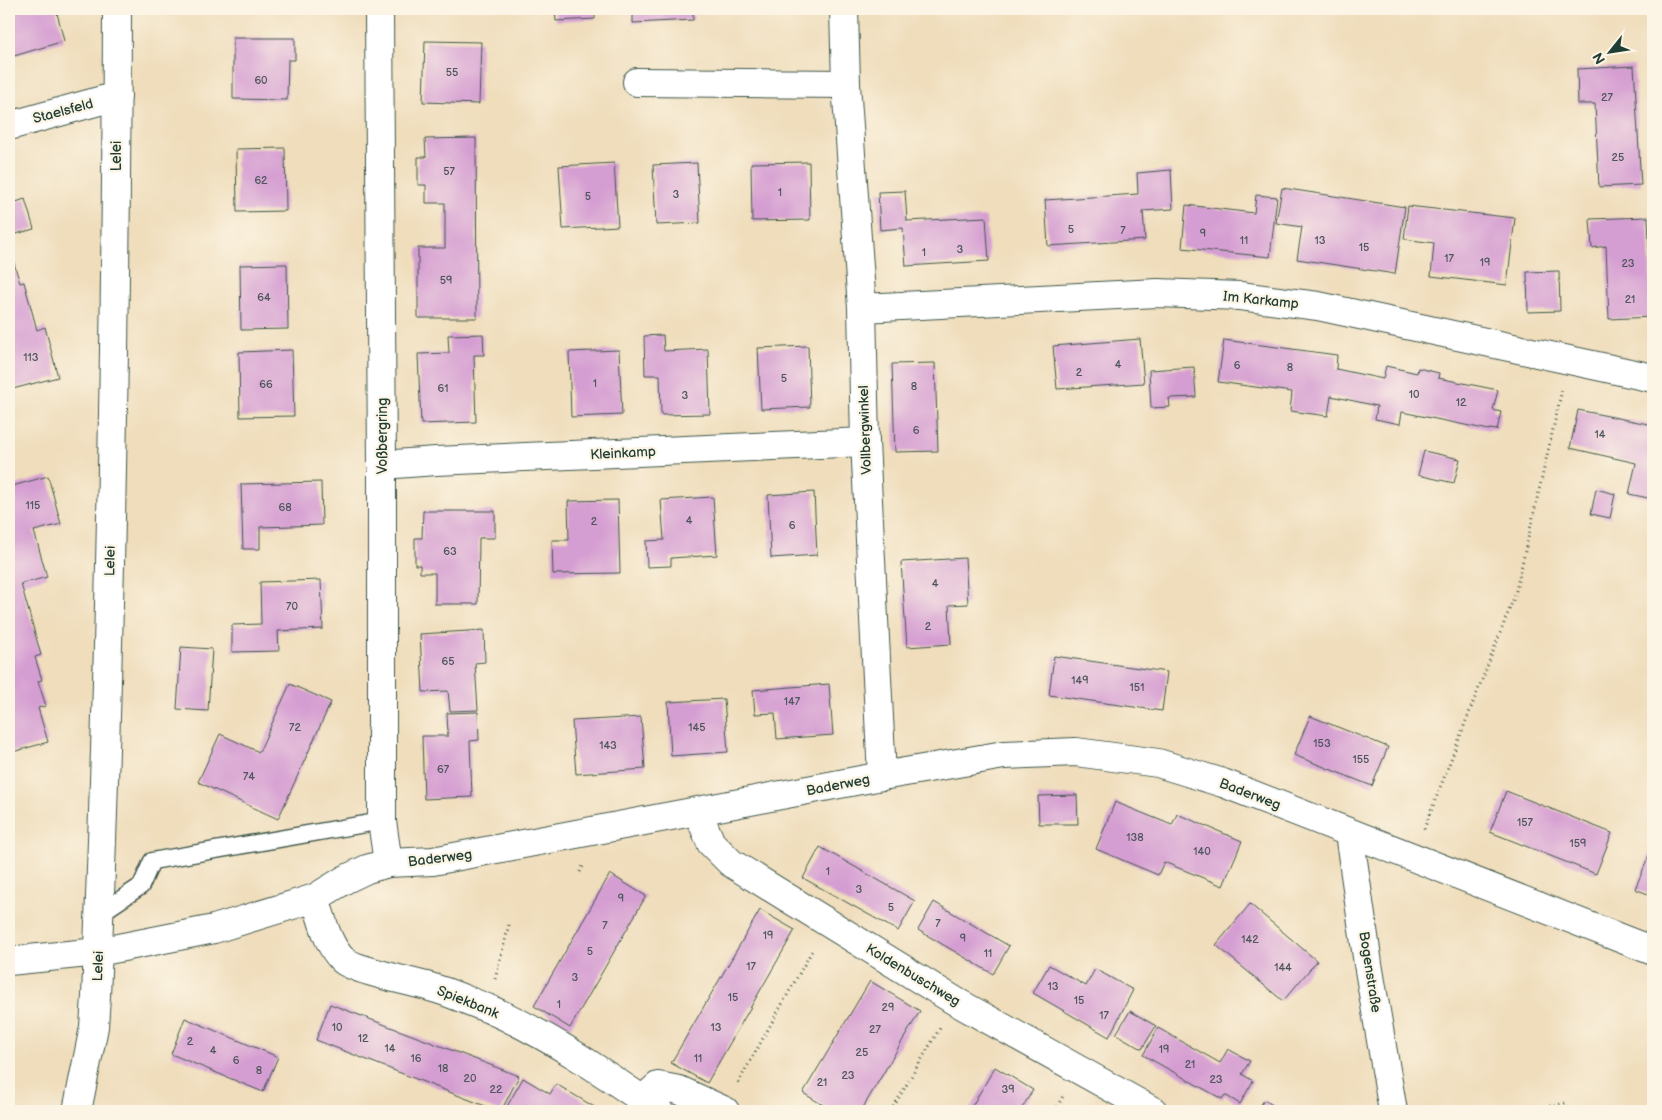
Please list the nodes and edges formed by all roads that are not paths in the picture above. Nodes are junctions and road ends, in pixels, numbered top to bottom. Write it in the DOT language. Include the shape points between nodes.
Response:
graph roads {
  1 [pos="117,9"];
  2 [pos="379,9"];
  3 [pos="844,9"];
  4 [pos="637,82"];
  5 [pos="846,84"];
  6 [pos="117,96"];
  7 [pos="9,126"];
  8 [pos="862,308"];
  9 [pos="1653,378"];
  10 [pos="865,442"];
  11 [pos="382,465"];
  12 [pos="882,776"];
  13 [pos="698,812"];
  14 [pos="382,821"];
  15 [pos="1349,833"];
  16 [pos="388,862"];
  17 [pos="315,898"];
  18 [pos="99,914"];
  19 [pos="1653,951"];
  20 [pos="98,952"];
  21 [pos="9,961"];
  22 [pos="651,1105"];
  23 [pos="77,1111"];
  24 [pos="725,1111"];
  25 [pos="1153,1111"];
  26 [pos="1393,1111"];
  1 -- 6 [label="street, Lelei"];
  2 -- 11 [label="street, Voßbergring"];
  3 -- 5 [label="street, Vollbergwinkel"];
  4 -- 5 [label="street"];
  5 -- 8 [label="street, Vollbergwinkel"];
  6 -- 7 [label="street, Staelsfeld"];
  6 -- 18 [label="street, Lelei" via="116,321"];
  8 -- 9 [label="street, Im Karkamp" via="1157,293 1240,296 1318,306"];
  8 -- 10 [label="street, Vollbergwinkel"];
  10 -- 11 [label="street, Kleinkamp"];
  10 -- 12 [label="street, Vollbergwinkel"];
  11 -- 14 [label="street, Voßbergring"];
  12 -- 13 [label="street, Baderweg"];
  12 -- 15 [label="street, Baderweg" via="1004,756 1076,752 1158,763 1222,783"];
  13 -- 16 [label="street, Baderweg" via="433,861"];
  13 -- 25 [label="street, Koldenbuschweg" via="711,843 731,863 955,1001"];
  14 -- 16 [label="street, Voßbergring"];
  14 -- 18 [label="lane" via="152,861 142,886"];
  15 -- 19 [label="street, Baderweg"];
  15 -- 26 [label="street, Bogenstraße"];
  16 -- 17 [label="street, Baderweg" via="346,879"];
  17 -- 20 [label="street, Baderweg" via="214,929"];
  17 -- 22 [label="street, Spiekbank" via="332,945 344,961 432,987 541,1034"];
  18 -- 20 [label="street, Lelei"];
  20 -- 21 [label="street, Baderweg"];
  20 -- 23 [label="street, Lelei" via="94,1027"];
  22 -- 24 [label="street, Spiekbank" via="658,1086 679,1090"];
}
